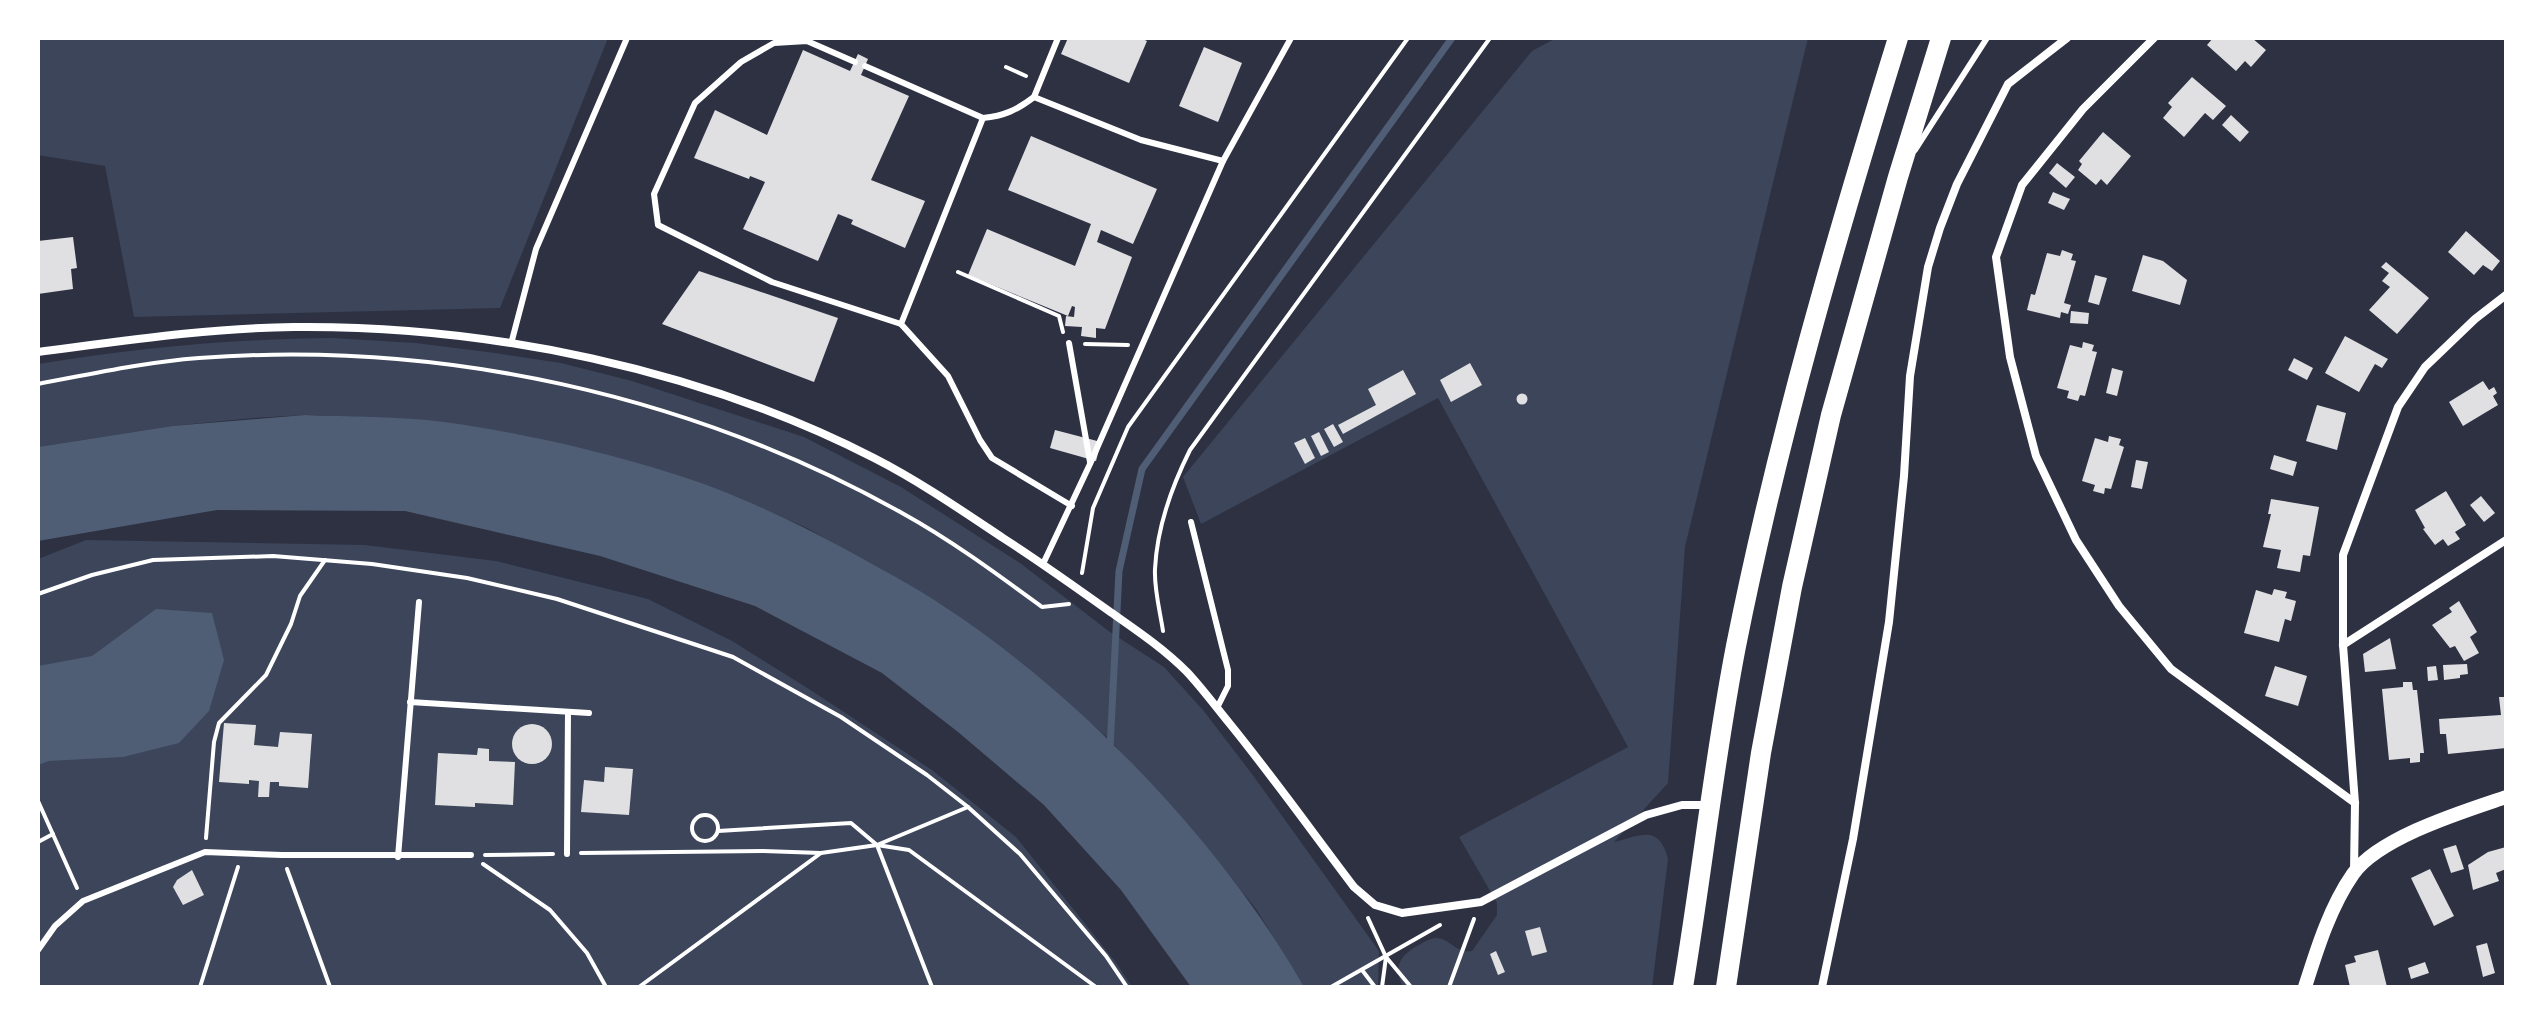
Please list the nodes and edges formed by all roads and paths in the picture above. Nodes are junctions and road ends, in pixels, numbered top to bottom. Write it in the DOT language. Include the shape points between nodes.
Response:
graph roads {
  1 [pos="627,38"];
  2 [pos="1058,38"];
  3 [pos="1291,38"];
  4 [pos="1408,38"];
  5 [pos="1490,38"];
  6 [pos="1898,38"];
  7 [pos="1941,38"];
  8 [pos="1987,38"];
  9 [pos="2067,38"];
  10 [pos="2154,38"];
  11 [pos="855,62"];
  12 [pos="865,66"];
  13 [pos="1006,67"];
  14 [pos="1040,82"];
  15 [pos="1034,97"];
  16 [pos="983,118"];
  17 [pos="1223,161"];
  18 [pos="1898,177"];
  19 [pos="958,272"];
  20 [pos="2506,295"];
  21 [pos="901,324"];
  22 [pos="1069,343"];
  23 [pos="511,344"];
  24 [pos="1142,345"];
  25 [pos="38,352"];
  26 [pos="38,384"];
  27 [pos="1090,464"];
  28 [pos="1072,506"];
  29 [pos="1191,522"];
  30 [pos="2506,540"];
  31 [pos="325,560"];
  32 [pos="1043,564"];
  33 [pos="1079,590"];
  34 [pos="38,594"];
  35 [pos="419,602"];
  36 [pos="2343,645"];
  37 [pos="1163,650"];
  38 [pos="410,702"];
  39 [pos="1217,708"];
  40 [pos="568,712"];
  41 [pos="589,713"];
  42 [pos="2506,797"];
  43 [pos="38,801"];
  44 [pos="2355,803"];
  45 [pos="1711,805"];
  46 [pos="968,807"];
  47 [pos="718,831"];
  48 [pos="53,834"];
  49 [pos="38,842"];
  50 [pos="877,845"];
  51 [pos="205,852"];
  52 [pos="243,853"];
  53 [pos="821,853"];
  54 [pos="567,854"];
  55 [pos="282,855"];
  56 [pos="471,855"];
  57 [pos="398,857"];
  58 [pos="2354,873"];
  59 [pos="83,901"];
  60 [pos="1481,902"];
  61 [pos="1448,921"];
  62 [pos="38,950"];
  63 [pos="1386,957"];
  64 [pos="1362,970"];
  65 [pos="200,987"];
  66 [pos="330,987"];
  67 [pos="606,987"];
  68 [pos="639,987"];
  69 [pos="932,987"];
  70 [pos="1096,987"];
  71 [pos="1127,987"];
  72 [pos="1331,987"];
  73 [pos="1375,987"];
  74 [pos="1382,987"];
  75 [pos="1411,987"];
  76 [pos="1449,987"];
  77 [pos="1683,987"];
  78 [pos="1726,987"];
  79 [pos="1822,987"];
  80 [pos="2305,987"];
  1 -- 23 [label="lane" via="536,249"];
  2 -- 14 [label="lane"];
  3 -- 17 [label="lane"];
  4 -- 33 [label="path" via="1128,427 1093,508"];
  5 -- 37 [label="path" via="1190,450 1163,518 1155,570"];
  6 -- 45 [label="main road" via="1770,489 1736,648"];
  7 -- 18 [label="main road"];
  8 -- 18 [label="lane"];
  9 -- 79 [label="street" via="2008,84 1957,184 1928,267 1910,376 1889,622"];
  10 -- 44 [label="street" via="2083,109 2022,185 1996,257 2010,357 2036,456 2076,540 2119,606 2171,669"];
  11 -- 21 [label="lane" via="807,41 774,43 741,62 695,103 654,194 658,225 772,282"];
  12 -- 16 [label="lane"];
  13 -- 14 [label="path"];
  14 -- 15 [label="lane"];
  15 -- 16 [label="lane" via="1002,116"];
  15 -- 17 [label="lane" via="1141,140"];
  16 -- 21 [label="lane"];
  17 -- 24 [label="lane"];
  18 -- 78 [label="main road" via="1831,415 1792,587"];
  19 -- 22 [label="path" via="1059,316"];
  20 -- 36 [label="street" via="2425,367 2398,407 2343,555"];
  21 -- 28 [label="lane" via="948,376 992,458"];
  22 -- 24 [label="path"];
  22 -- 27 [label="lane"];
  23 -- 25 [label="street" via="378,329 295,327 169,335"];
  23 -- 32 [label="street" via="628,367 715,392 829,436 907,477"];
  24 -- 27 [label="lane"];
  26 -- 33 [label="path" via="195,358 277,355 432,361 530,377 654,409 801,461 940,535 1042,607 1075,603"];
  27 -- 28 [label="lane"];
  28 -- 32 [label="lane"];
  29 -- 39 [label="lane" via="1228,670 1228,686"];
  30 -- 36 [label="street"];
  31 -- 34 [label="path" via="153,560"];
  31 -- 46 [label="path" via="467,578 557,599 733,657 841,717"];
  31 -- 51 [label="path" via="300,596 266,675 215,732"];
  32 -- 33 [label="street"];
  33 -- 37 [label="street"];
  35 -- 38 [label="lane"];
  36 -- 44 [label="street"];
  37 -- 39 [label="street"];
  38 -- 40 [label="lane"];
  38 -- 57 [label="lane"];
  39 -- 60 [label="street" via="1354,887 1375,905 1402,913"];
  40 -- 41 [label="lane"];
  40 -- 54 [label="lane"];
  42 -- 58 [label="street" via="2432,822 2372,855"];
  43 -- 48 [label="path"];
  44 -- 58 [label="street"];
  45 -- 60 [label="street" via="1682,805 1646,815"];
  45 -- 77 [label="main road"];
  46 -- 50 [label="path"];
  46 -- 71 [label="path" via="1020,854"];
  47 -- 47 [label="path" via="710,841 701,841 694,836 692,823 710,816"];
  47 -- 50 [label="path" via="851,823"];
  48 -- 49 [label="path"];
  48 -- 59 [label="path"];
  50 -- 53 [label="path"];
  50 -- 69 [label="path"];
  50 -- 70 [label="path" via="909,850"];
  51 -- 52 [label="lane"];
  51 -- 59 [label="lane"];
  52 -- 55 [label="lane"];
  52 -- 65 [label="path"];
  53 -- 54 [label="path"];
  53 -- 68 [label="path"];
  54 -- 56 [label="path"];
  55 -- 57 [label="lane"];
  55 -- 66 [label="path"];
  56 -- 57 [label="lane"];
  56 -- 67 [label="path" via="550,910 587,953"];
  58 -- 80 [label="street" via="2322,936"];
  59 -- 62 [label="lane"];
  60 -- 76 [label="path"];
  61 -- 63 [label="path"];
  63 -- 64 [label="path"];
  63 -- 74 [label="path"];
  63 -- 75 [label="path"];
  64 -- 72 [label="path"];
  64 -- 73 [label="path"];
}
